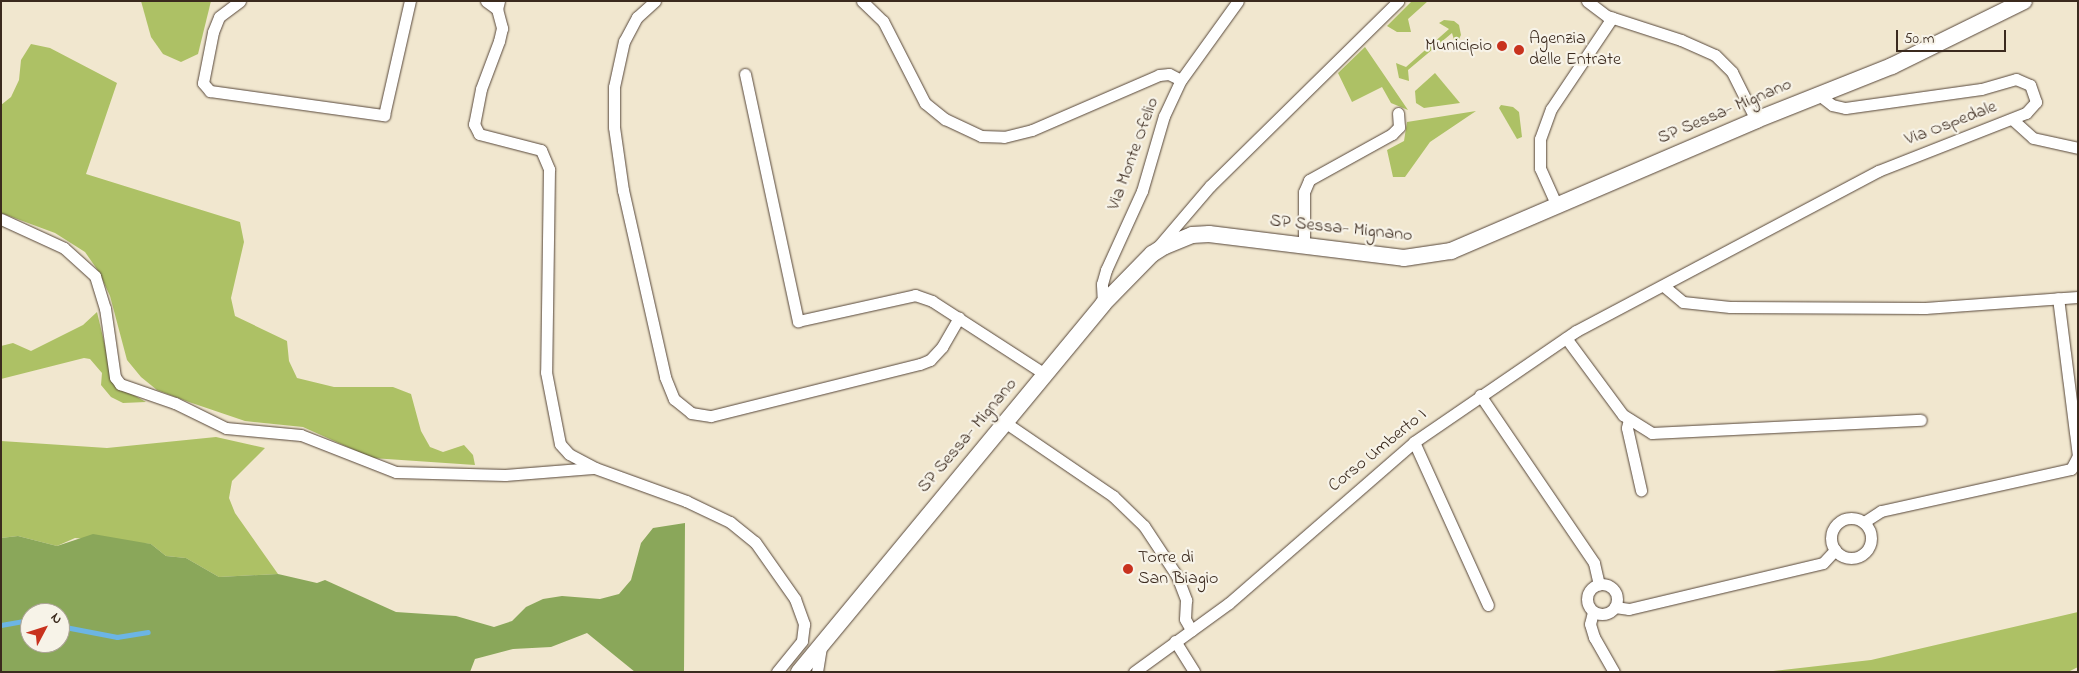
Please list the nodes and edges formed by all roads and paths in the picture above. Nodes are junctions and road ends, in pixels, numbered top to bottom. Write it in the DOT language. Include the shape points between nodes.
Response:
graph roads {
  1 [pos="240,1"];
  2 [pos="410,1"];
  3 [pos="486,1"];
  4 [pos="655,1"];
  5 [pos="862,1"];
  6 [pos="1238,1"];
  7 [pos="1398,1"];
  8 [pos="1587,1"];
  9 [pos="2024,1"];
  10 [pos="645,4"];
  11 [pos="498,5"];
  12 [pos="1612,18"];
  13 [pos="745,74"];
  14 [pos="1181,80"];
  15 [pos="1818,94"];
  16 [pos="1398,113"];
  17 [pos="2012,119"];
  18 [pos="1756,120"];
  19 [pos="2078,148"];
  20 [pos="1557,206"];
  21 [pos="1,219"];
  22 [pos="1304,246"];
  23 [pos="1152,254"];
  24 [pos="1665,287"];
  25 [pos="2078,297"];
  26 [pos="2058,298"];
  27 [pos="1103,304"];
  28 [pos="959,318"];
  29 [pos="1566,338"];
  30 [pos="1045,374"];
  31 [pos="1480,395"];
  32 [pos="1629,419"];
  33 [pos="1921,420"];
  34 [pos="1006,423"];
  35 [pos="1414,442"];
  36 [pos="595,468"];
  37 [pos="1641,490"];
  38 [pos="1864,522"];
  39 [pos="1835,550"];
  40 [pos="1599,584"];
  41 [pos="1488,605"];
  42 [pos="1615,607"];
  43 [pos="1593,612"];
  44 [pos="1191,630"];
  45 [pos="1175,641"];
  46 [pos="822,642"];
  47 [pos="778,672"];
  48 [pos="799,672"];
  49 [pos="818,672"];
  50 [pos="1134,672"];
  51 [pos="1194,672"];
  52 [pos="1614,672"];
  1 -- 2 [label="street" via="219,17 213,32 203,83 210,91 384,115"];
  3 -- 11 [label="street"];
  4 -- 10 [label="street"];
  5 -- 14 [label="street" via="883,21 925,103 950,123 981,136 1004,137 1032,130 1159,75 1169,74"];
  6 -- 14 [label="street, Via Monte Ofelio"];
  7 -- 23 [label="street" via="1210,186"];
  8 -- 12 [label="street" via="1599,13"];
  9 -- 15 [label="street, SP Sessa- Mignano" via="1892,66"];
  10 -- 28 [label="street" via="620,53 614,87 614,127 623,190 665,377 674,399 683,409 700,416 711,416 920,364 930,360 942,348"];
  11 -- 36 [label="street" via="502,28 476,105 474,124 479,134 534,147 546,156 550,169 547,386 560,444 569,454"];
  12 -- 18 [label="street" via="1715,55 1732,72"];
  12 -- 20 [label="street" via="1551,109 1540,139 1540,168"];
  13 -- 28 [label="street" via="798,321 915,295"];
  14 -- 27 [label="street, Via Monte Ofelio" via="1155,138 1136,206 1106,270 1102,284"];
  15 -- 17 [label="street, Via Ospedale" via="1832,105 1845,108 1981,89 2016,80 2030,85 2036,102 2030,111"];
  15 -- 18 [label="street, SP Sessa- Mignano"];
  16 -- 22 [label="street" via="1399,127 1392,134 1309,180 1304,192"];
  17 -- 19 [label="street" via="2033,138"];
  17 -- 24 [label="street, Via Ospedale" via="1878,171"];
  18 -- 20 [label="street, SP Sessa- Mignano"];
  20 -- 22 [label="street, SP Sessa- Mignano" via="1456,249 1420,257"];
  21 -- 36 [label="street" via="64,248 96,276 105,308 115,377 120,384 175,403 226,428 301,435 396,472 505,475"];
  22 -- 23 [label="street, SP Sessa- Mignano" via="1199,234 1176,240"];
  23 -- 27 [label="street, SP Sessa- Mignano"];
  24 -- 26 [label="street" via="1683,302 1730,307 1925,308"];
  24 -- 29 [label="street, Corso Umberto I"];
  25 -- 26 [label="street"];
  26 -- 38 [label="street" via="2078,456 2071,469 1881,511"];
  27 -- 30 [label="street, SP Sessa- Mignano"];
  28 -- 30 [label="street"];
  29 -- 31 [label="street, Corso Umberto I"];
  29 -- 32 [label="street"];
  30 -- 34 [label="street, SP Sessa- Mignano"];
  31 -- 35 [label="street, Corso Umberto I"];
  31 -- 40 [label="street" via="1594,563"];
  32 -- 33 [label="street" via="1652,433 1665,434"];
  32 -- 37 [label="street" via="1626,428"];
  34 -- 44 [label="street" via="1128,508 1165,554 1186,600 1185,619"];
  34 -- 46 [label="street, SP Sessa- Mignano"];
  35 -- 41 [label="street"];
  35 -- 44 [label="street, Corso Umberto I" via="1240,593"];
  36 -- 47 [label="street" via="686,501 730,522 755,542 795,599 804,624 802,640"];
  38 -- 39 [label="street" via="1846,518 1837,523 1831,541"];
  38 -- 39 [label="street" via="1871,531 1872,543 1866,553 1856,558 1844,557"];
  39 -- 42 [label="street" via="1823,563 1629,609"];
  40 -- 42 [label="street" via="1612,588 1616,593"];
  40 -- 43 [label="street" via="1587,596"];
  42 -- 43 [label="street" via="1605,614"];
  43 -- 52 [label="street" via="1590,624 1594,637"];
  44 -- 45 [label="street, Corso Umberto I"];
  45 -- 50 [label="street, Corso Umberto I"];
  45 -- 51 [label="street"];
  46 -- 48 [label="street, SP Sessa- Mignano"];
  46 -- 49 [label="street"];
}
